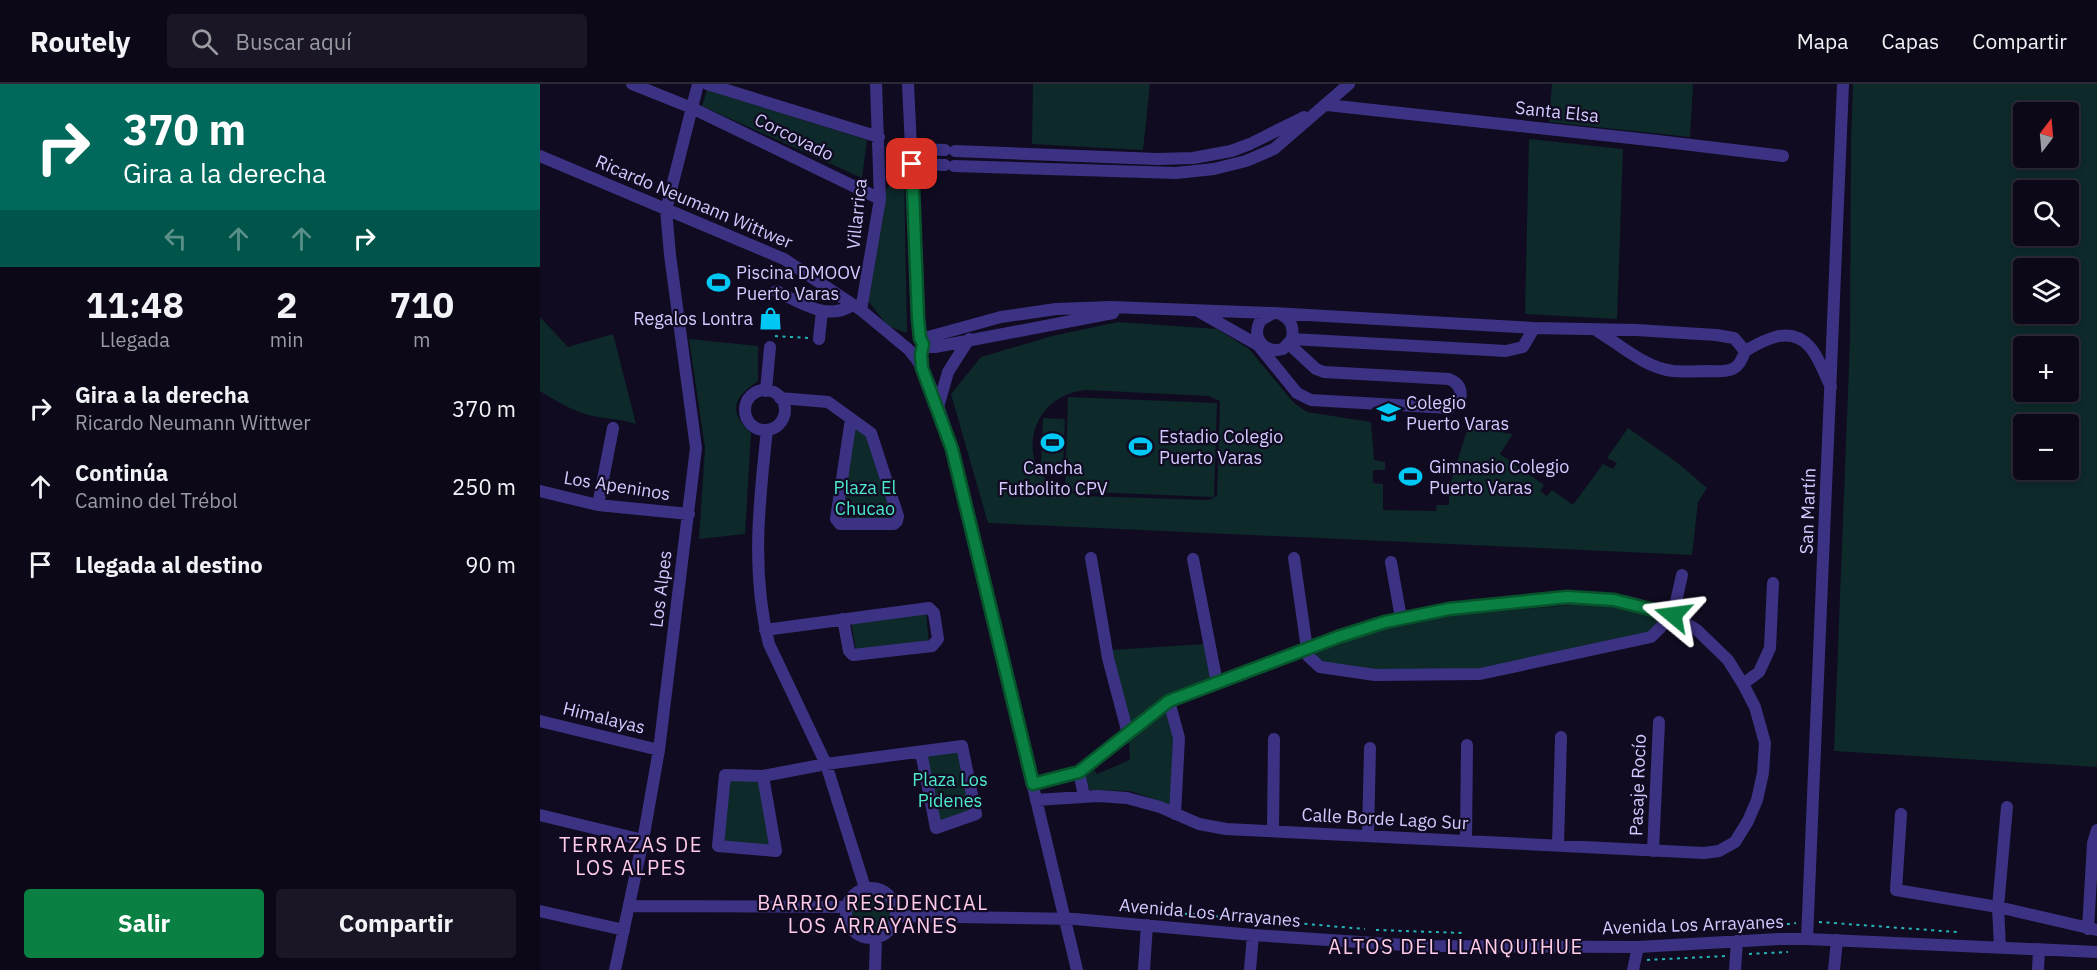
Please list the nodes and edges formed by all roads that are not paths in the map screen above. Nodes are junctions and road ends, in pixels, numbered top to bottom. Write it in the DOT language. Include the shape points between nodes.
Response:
graph roads {
  1 [pos="632,84"];
  2 [pos="698,84"];
  3 [pos="706,84"];
  4 [pos="876,84"];
  5 [pos="908,84"];
  6 [pos="1349,84"];
  7 [pos="1843,84"];
  8 [pos="1327,105"];
  9 [pos="692,108"];
  10 [pos="879,137"];
  11 [pos="912,149"];
  12 [pos="1048,154"];
  13 [pos="540,156"];
  14 [pos="1783,156"];
  15 [pos="1134,158"];
  16 [pos="912,164"];
  17 [pos="1049,169"];
  18 [pos="1135,172"];
  19 [pos="880,199"];
  20 [pos="666,210"];
  21 [pos="776,291"];
  22 [pos="857,308"];
  23 [pos="1138,308"];
  24 [pos="822,311"];
  25 [pos="1198,311"];
  26 [pos="1276,314"];
  27 [pos="1534,328"];
  28 [pos="1595,329"];
  29 [pos="819,339"];
  30 [pos="969,339"];
  31 [pos="1290,342"];
  32 [pos="915,344"];
  33 [pos="1260,345"];
  34 [pos="770,347"];
  35 [pos="1745,351"];
  36 [pos="1831,387"];
  37 [pos="766,391"];
  38 [pos="780,398"];
  39 [pos="938,406"];
  40 [pos="851,419"];
  41 [pos="613,429"];
  42 [pos="767,430"];
  43 [pos="540,491"];
  44 [pos="598,505"];
  45 [pos="689,514"];
  46 [pos="1091,558"];
  47 [pos="1294,558"];
  48 [pos="1193,559"];
  49 [pos="1391,562"];
  50 [pos="1682,575"];
  51 [pos="1773,583"];
  52 [pos="1673,615"];
  53 [pos="1401,618"];
  54 [pos="843,619"];
  55 [pos="765,630"];
  56 [pos="1308,649"];
  57 [pos="1217,683"];
  58 [pos="1743,684"];
  59 [pos="1169,701"];
  60 [pos="540,721"];
  61 [pos="1659,722"];
  62 [pos="1128,734"];
  63 [pos="1561,737"];
  64 [pos="1274,739"];
  65 [pos="1467,746"];
  66 [pos="1370,748"];
  67 [pos="659,750"];
  68 [pos="921,752"];
  69 [pos="826,764"];
  70 [pos="1079,772"];
  71 [pos="763,776"];
  72 [pos="1033,784"];
  73 [pos="1084,796"];
  74 [pos="1036,800"];
  75 [pos="2007,807"];
  76 [pos="1175,814"];
  77 [pos="1902,814"];
  78 [pos="540,815"];
  79 [pos="2097,830"];
  80 [pos="1274,831"];
  81 [pos="1368,836"];
  82 [pos="643,840"];
  83 [pos="1467,841"];
  84 [pos="1558,846"];
  85 [pos="1653,851"];
  86 [pos="865,888"];
  87 [pos="629,906"];
  88 [pos="846,907"];
  89 [pos="1998,907"];
  90 [pos="540,910"];
  91 [pos="896,916"];
  92 [pos="1065,919"];
  93 [pos="1147,925"];
  94 [pos="624,930"];
  95 [pos="2092,930"];
  96 [pos="1252,935"];
  97 [pos="876,938"];
  98 [pos="1807,939"];
  99 [pos="1837,940"];
  100 [pos="1737,941"];
  101 [pos="1638,947"];
  102 [pos="2000,947"];
  103 [pos="2039,949"];
  104 [pos="2097,952"];
  105 [pos="615,970"];
  106 [pos="875,970"];
  107 [pos="1077,970"];
  108 [pos="1144,970"];
  109 [pos="1250,970"];
  110 [pos="1633,970"];
  111 [pos="1735,970"];
  112 [pos="1834,970"];
  113 [pos="2038,970"];
  1 -- 9 [label="street, Corcovado"];
  2 -- 9 [label="street, Los Alpes"];
  3 -- 10 [label="street"];
  4 -- 10 [label="street, Villarrica"];
  5 -- 11 [label="street"];
  6 -- 8 [label="street"];
  7 -- 36 [label="street, San Martín"];
  8 -- 14 [label="street, Santa Elsa"];
  8 -- 15 [label="street" via="1269,136 1231,150 1193,158"];
  8 -- 18 [label="street" via="1274,149 1246,161 1195,172"];
  9 -- 19 [label="street, Corcovado"];
  9 -- 20 [label="street, Los Alpes"];
  10 -- 19 [label="street, Villarrica"];
  11 -- 12 [label="street"];
  11 -- 16 [label="street"];
  12 -- 15 [label="street"];
  12 -- 17 [label="street"];
  13 -- 20 [label="street, Ricardo Neumann Wittwer"];
  15 -- 18 [label="street"];
  16 -- 17 [label="street"];
  16 -- 32 [label="street" via="918,318"];
  17 -- 18 [label="street"];
  19 -- 22 [label="street, Villarrica"];
  20 -- 22 [label="street, Ricardo Neumann Wittwer" via="784,259"];
  20 -- 45 [label="street, Los Alpes" via="696,448"];
  21 -- 24 [label="street"];
  22 -- 24 [label="street"];
  22 -- 32 [label="street, Ricardo Neumann Wittwer" via="887,332"];
  23 -- 25 [label="street"];
  23 -- 30 [label="street"];
  23 -- 32 [label="street" via="1083,307 1029,312 976,323"];
  24 -- 29 [label="street"];
  25 -- 26 [label="street"];
  25 -- 33 [label="street"];
  26 -- 27 [label="street"];
  26 -- 31 [label="street" via="1285,316 1292,325"];
  26 -- 33 [label="street" via="1257,325"];
  27 -- 28 [label="street"];
  27 -- 31 [label="street" via="1523,347 1506,351"];
  28 -- 35 [label="street" via="1716,335 1734,338"];
  28 -- 35 [label="street" via="1650,363 1673,371 1726,371 1742,361"];
  30 -- 32 [label="street" via="935,347"];
  30 -- 39 [label="street" via="948,372"];
  31 -- 33 [label="street" via="1277,351"];
  31 -- 33 [label="street" via="1316,369 1324,372 1449,379 1458,385 1460,399 1449,408 1311,400 1297,393"];
  32 -- 39 [label="street"];
  34 -- 37 [label="street"];
  35 -- 36 [label="street" via="1773,336 1795,338 1809,345"];
  36 -- 98 [label="street, San Martín"];
  37 -- 38 [label="street"];
  37 -- 42 [label="street" via="750,397 745,408 747,420"];
  38 -- 40 [label="street" via="828,402"];
  38 -- 42 [label="street" via="784,415 780,423"];
  39 -- 72 [label="street" via="952,449"];
  40 -- 40 [label="street" via="871,433 898,516 894,524 840,524 836,519"];
  41 -- 44 [label="street"];
  42 -- 55 [label="street" via="757,546"];
  43 -- 44 [label="street, Los Apeninos"];
  44 -- 45 [label="street, Los Apeninos"];
  45 -- 67 [label="street, Los Alpes"];
  46 -- 62 [label="street" via="1108,658"];
  47 -- 56 [label="street"];
  48 -- 57 [label="street"];
  49 -- 53 [label="street"];
  50 -- 52 [label="street"];
  51 -- 58 [label="street" via="1770,648 1759,672"];
  52 -- 53 [label="street" via="1621,601 1583,597 1473,606"];
  52 -- 56 [label="street" via="1651,637 1480,674 1375,675 1320,667 1308,657"];
  52 -- 58 [label="street" via="1714,644"];
  53 -- 56 [label="street"];
  54 -- 54 [label="street" via="929,608 934,613 938,639 932,646 853,655"];
  54 -- 55 [label="street"];
  55 -- 69 [label="street"];
  56 -- 57 [label="street"];
  57 -- 59 [label="street"];
  58 -- 85 [label="street, Calle Borde Lago Sur" via="1765,743 1757,800 1748,821 1735,842 1711,853"];
  59 -- 62 [label="street"];
  59 -- 76 [label="street" via="1179,738"];
  60 -- 67 [label="street, Himalayas"];
  61 -- 85 [label="street, Pasaje Rocío"];
  62 -- 70 [label="street"];
  63 -- 84 [label="street"];
  64 -- 80 [label="street"];
  65 -- 83 [label="street"];
  66 -- 81 [label="street"];
  67 -- 82 [label="street, Los Alpes"];
  68 -- 68 [label="street" via="962,746 976,814 936,828"];
  68 -- 69 [label="street"];
  69 -- 71 [label="street"];
  69 -- 86 [label="street"];
  70 -- 72 [label="street"];
  70 -- 73 [label="street"];
  71 -- 71 [label="street" via="776,851 718,846 725,775"];
  72 -- 74 [label="street"];
  73 -- 74 [label="street, Calle Borde Lago Sur"];
  73 -- 76 [label="street, Calle Borde Lago Sur" via="1127,798"];
  74 -- 92 [label="street"];
  75 -- 89 [label="street"];
  76 -- 80 [label="street, Calle Borde Lago Sur" via="1213,827"];
  77 -- 89 [label="street" via="1896,891"];
  78 -- 82 [label="street"];
  79 -- 95 [label="street" via="2093,843"];
  80 -- 81 [label="street, Calle Borde Lago Sur"];
  81 -- 83 [label="street, Calle Borde Lago Sur"];
  82 -- 87 [label="street, Los Alpes"];
  83 -- 84 [label="street, Calle Borde Lago Sur"];
  84 -- 85 [label="street, Calle Borde Lago Sur"];
  86 -- 88 [label="street"];
  86 -- 91 [label="street" via="875,888 891,897"];
  87 -- 88 [label="street"];
  87 -- 94 [label="street, Los Alpes"];
  88 -- 97 [label="street" via="846,918 855,933"];
  89 -- 95 [label="street"];
  89 -- 102 [label="street"];
  90 -- 94 [label="street"];
  91 -- 92 [label="street, Avenida Los Arrayanes"];
  91 -- 97 [label="street" via="891,929"];
  92 -- 93 [label="street, Avenida Los Arrayanes"];
  92 -- 107 [label="street"];
  93 -- 96 [label="street, Avenida Los Arrayanes"];
  93 -- 108 [label="street"];
  94 -- 105 [label="street, Los Alpes"];
  96 -- 101 [label="street, Avenida Los Arrayanes" via="1420,946"];
  96 -- 109 [label="street"];
  97 -- 106 [label="street"];
  98 -- 99 [label="street, Avenida Los Arrayanes"];
  98 -- 100 [label="street, Avenida Los Arrayanes"];
  99 -- 102 [label="street, Avenida Los Arrayanes"];
  99 -- 112 [label="street"];
  100 -- 101 [label="street, Avenida Los Arrayanes"];
  100 -- 111 [label="street"];
  101 -- 110 [label="street"];
  102 -- 103 [label="street, Avenida Los Arrayanes"];
  103 -- 104 [label="street, Avenida Los Arrayanes"];
  103 -- 113 [label="street"];
}
